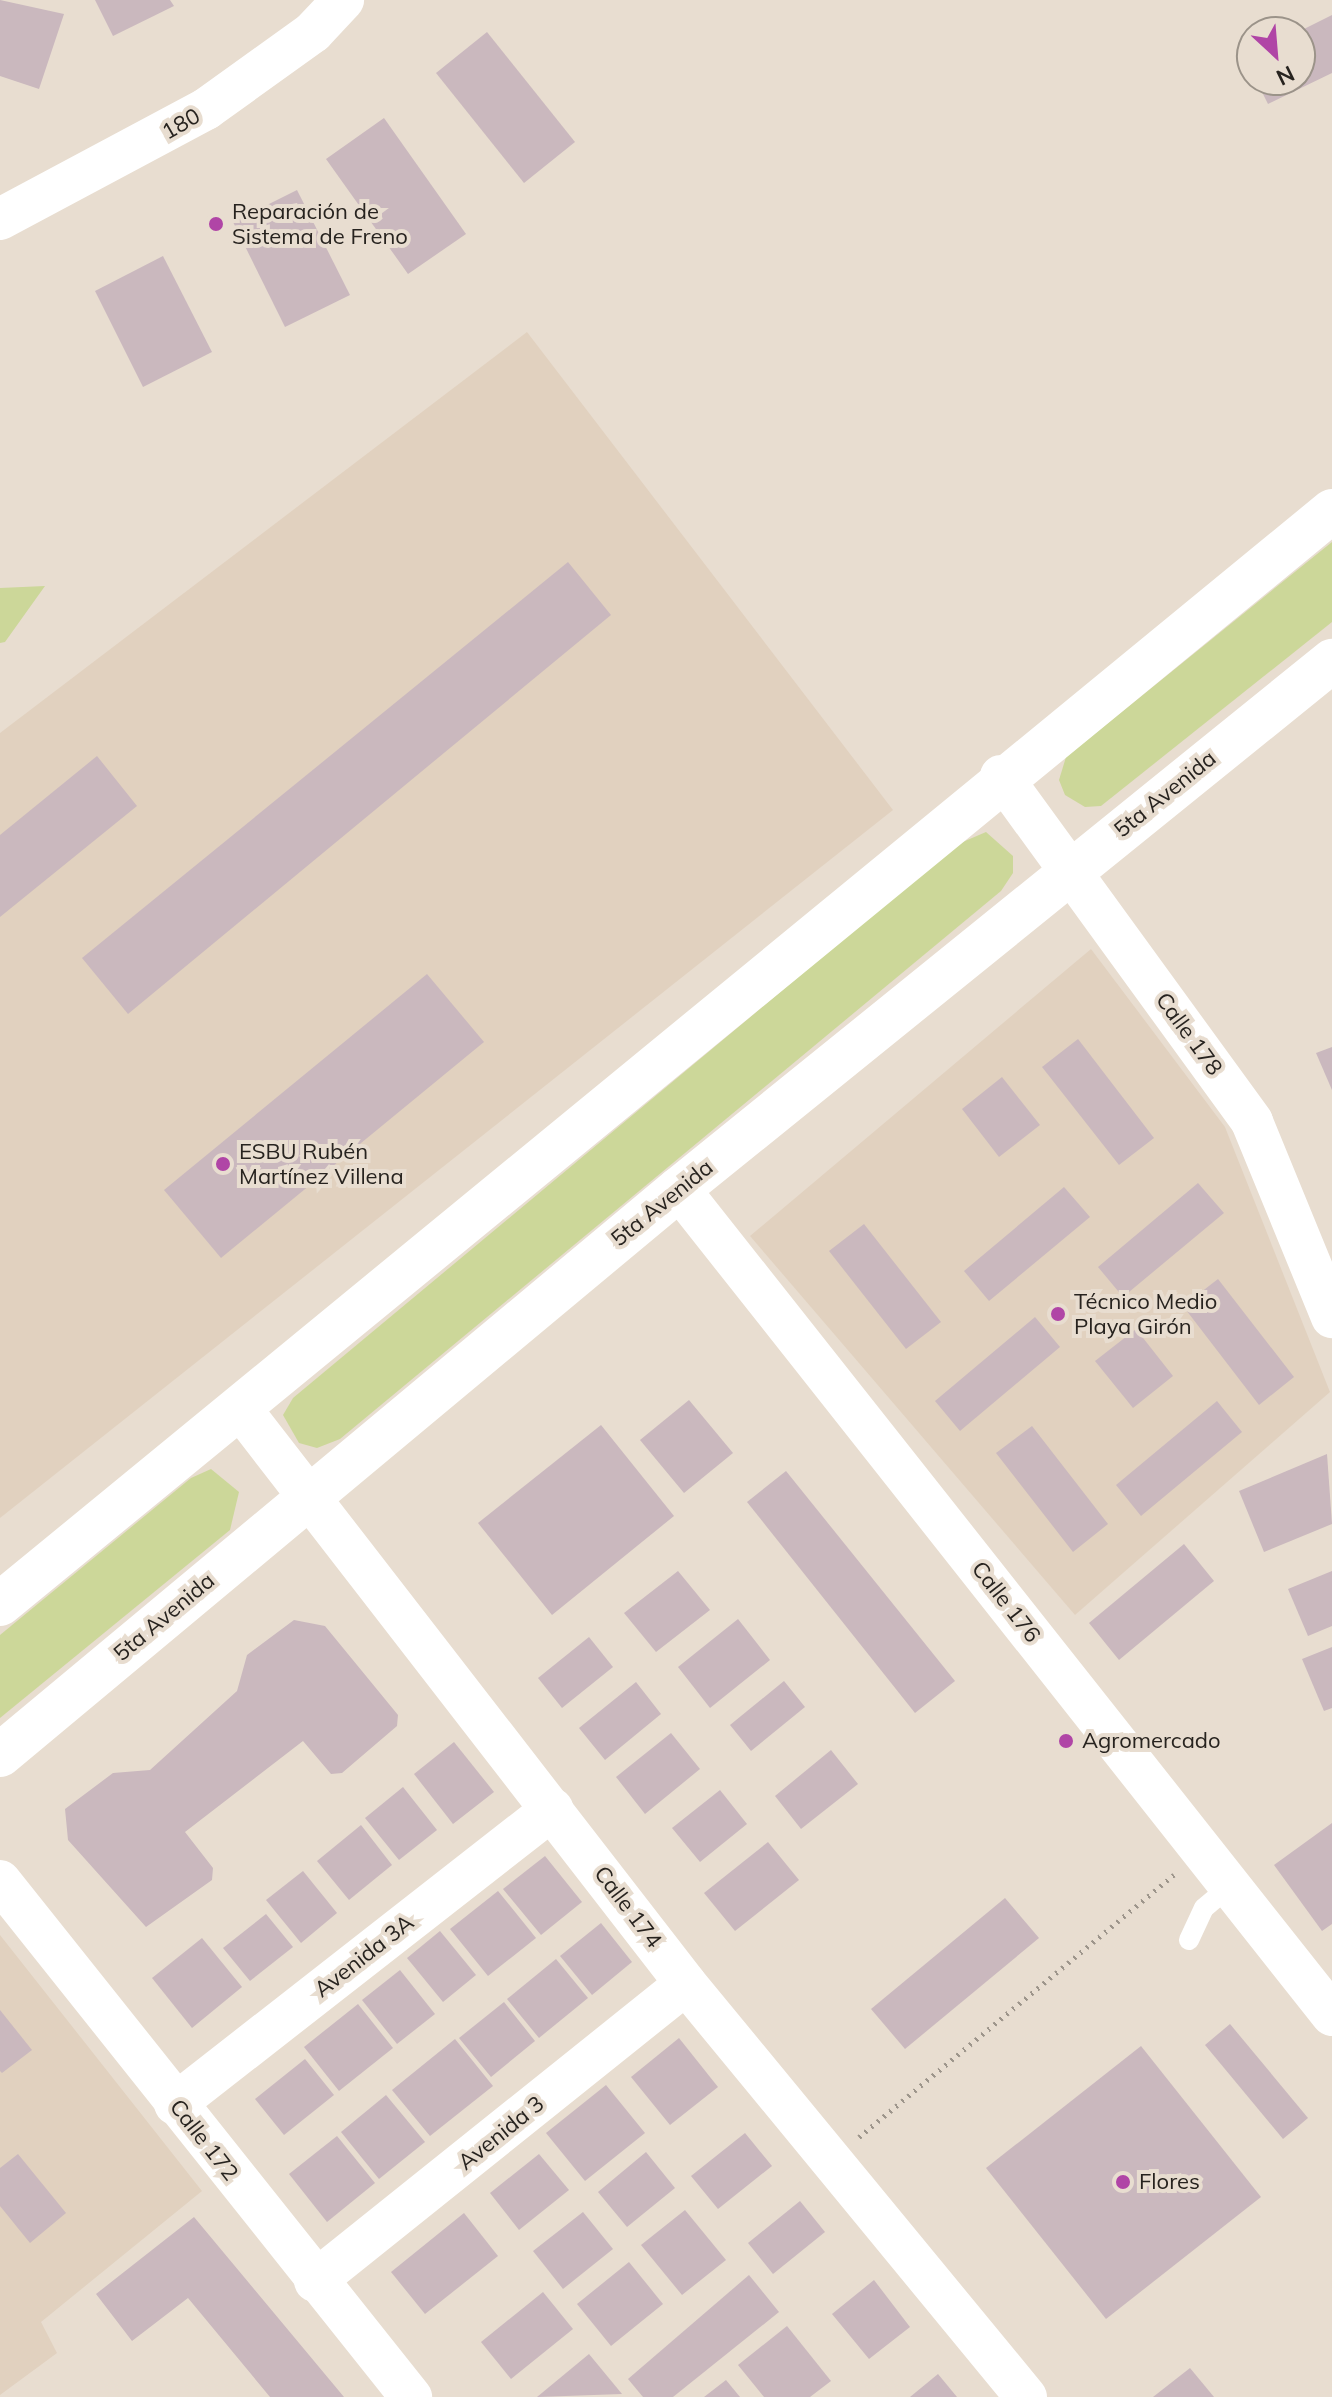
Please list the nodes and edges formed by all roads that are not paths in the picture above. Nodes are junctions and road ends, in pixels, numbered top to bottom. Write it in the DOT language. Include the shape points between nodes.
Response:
graph roads {
  1 [pos="343,0"];
  2 [pos="0,219"];
  3 [pos="1332,511"];
  4 [pos="1332,661"];
  5 [pos="1001,776"];
  6 [pos="1071,869"];
  7 [pos="679,1189"];
  8 [pos="1332,1317"];
  9 [pos="240,1408"];
  10 [pos="310,1494"];
  11 [pos="0,1604"];
  12 [pos="0,1755"];
  13 [pos="553,1809"];
  14 [pos="0,1881"];
  15 [pos="1230,1886"];
  16 [pos="1189,1940"];
  17 [pos="686,1984"];
  18 [pos="1332,2015"];
  19 [pos="175,2104"];
  20 [pos="315,2281"];
  21 [pos="411,2397"];
  22 [pos="1026,2397"];
  1 -- 2 [label="street, 180" via="313,32 206,109"];
  3 -- 5 [label="highway"];
  4 -- 6 [label="highway, 5ta Avenida"];
  5 -- 6 [label="street, Calle 178"];
  5 -- 9 [label="highway"];
  6 -- 7 [label="highway, 5ta Avenida"];
  6 -- 8 [label="street, Calle 178" via="1252,1122"];
  7 -- 10 [label="highway, 5ta Avenida"];
  7 -- 15 [label="street, Calle 176"];
  9 -- 10 [label="street, Calle 174"];
  9 -- 11 [label="highway"];
  10 -- 12 [label="highway, 5ta Avenida"];
  10 -- 13 [label="street, Calle 174"];
  13 -- 17 [label="street, Calle 174"];
  13 -- 19 [label="street, Avenida 3A"];
  14 -- 19 [label="street, Calle 172"];
  15 -- 16 [label="lane" via="1204,1908"];
  15 -- 18 [label="street, Calle 176"];
  17 -- 20 [label="street, Avenida 3"];
  17 -- 22 [label="street, Calle 174"];
  19 -- 20 [label="street, Calle 172"];
  20 -- 21 [label="street, Calle 172"];
}
